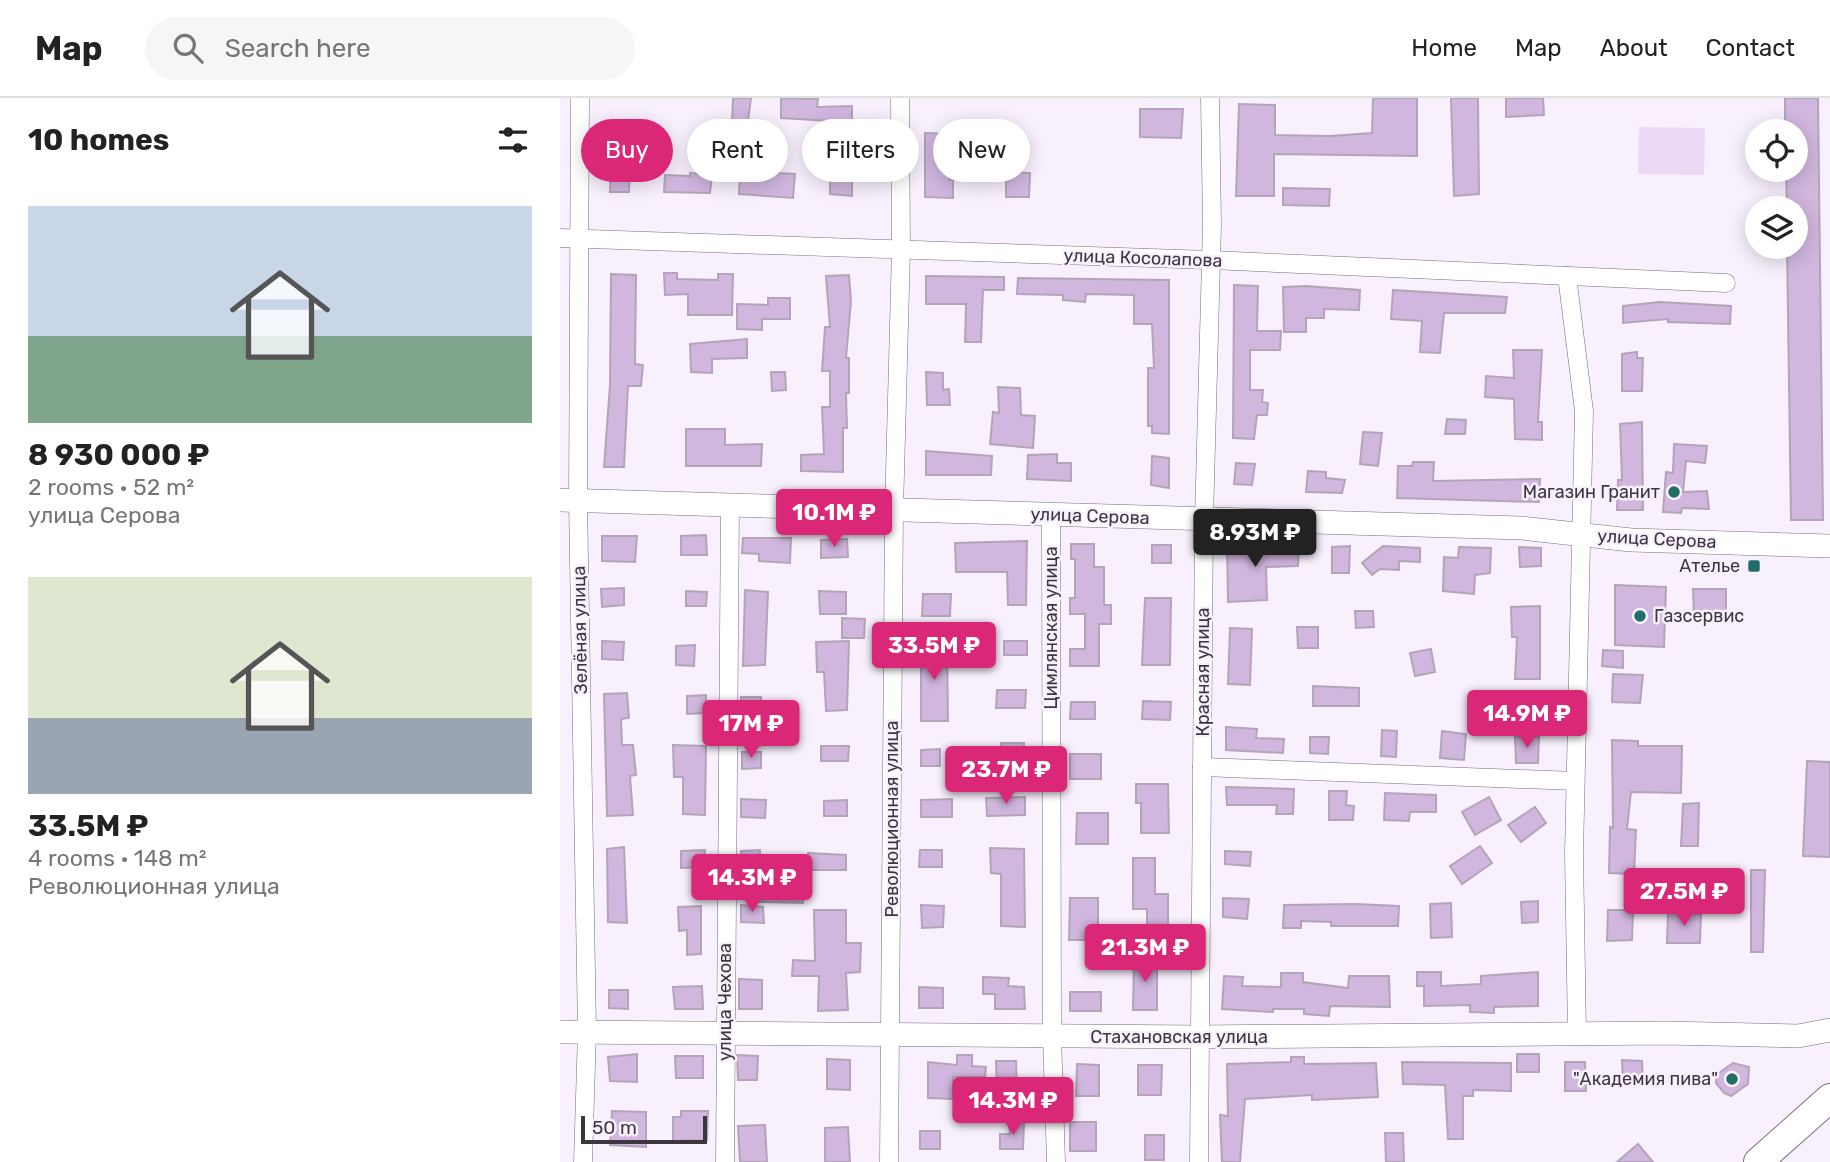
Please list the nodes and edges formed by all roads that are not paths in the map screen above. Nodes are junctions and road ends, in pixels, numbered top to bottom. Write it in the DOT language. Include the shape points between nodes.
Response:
graph roads {
  1 [pos="580,98"];
  2 [pos="900,98"];
  3 [pos="1210,98"];
  4 [pos="560,238"];
  5 [pos="581,240"];
  6 [pos="901,251"];
  7 [pos="1211,260"];
  8 [pos="1567,276"];
  9 [pos="1726,283"];
  10 [pos="569,500"];
  11 [pos="730,505"];
  12 [pos="894,510"];
  13 [pos="1051,514"];
  14 [pos="1204,519"];
  15 [pos="1581,535"];
  16 [pos="1830,546"];
  17 [pos="1202,767"];
  18 [pos="1575,781"];
  19 [pos="1830,1030"];
  20 [pos="560,1032"];
  21 [pos="587,1032"];
  22 [pos="724,1033"];
  23 [pos="1577,1034"];
  24 [pos="891,1035"];
  25 [pos="1052,1036"];
  26 [pos="1798,1036"];
  27 [pos="1198,1037"];
  28 [pos="1830,1043"];
  29 [pos="1826,1104"];
  30 [pos="583,1162"];
  31 [pos="725,1162"];
  32 [pos="888,1162"];
  33 [pos="1056,1162"];
  34 [pos="1199,1162"];
  35 [pos="1758,1162"];
  1 -- 5 [label="street, Зелёная улица"];
  2 -- 6 [label="street, Революционная улица"];
  3 -- 7 [label="street, Красная улица"];
  4 -- 5 [label="street, улица Косолапова"];
  5 -- 6 [label="street, улица Косолапова"];
  5 -- 10 [label="street, Зелёная улица"];
  6 -- 7 [label="street, улица Косолапова"];
  6 -- 12 [label="street, Революционная улица"];
  7 -- 8 [label="street, улица Косолапова"];
  7 -- 14 [label="street, Красная улица"];
  8 -- 9 [label="street, улица Косолапова"];
  8 -- 15 [label="street" via="1584,411"];
  10 -- 11 [label="street, улица Серова"];
  10 -- 21 [label="street, Зелёная улица"];
  11 -- 12 [label="street, улица Серова"];
  11 -- 22 [label="street, улица Чехова"];
  12 -- 13 [label="street, улица Серова"];
  12 -- 24 [label="street, Революционная улица"];
  13 -- 14 [label="street, улица Серова"];
  13 -- 25 [label="street, Цимлянская улица"];
  14 -- 15 [label="street, улица Серова" via="1521,528"];
  14 -- 17 [label="street, Красная улица"];
  15 -- 16 [label="street, улица Серова"];
  15 -- 18 [label="street"];
  17 -- 18 [label="street"];
  17 -- 27 [label="street, Красная улица"];
  18 -- 23 [label="street"];
  19 -- 26 [label="street, Стахановская улица"];
  20 -- 21 [label="street, Стахановская улица"];
  21 -- 22 [label="street, Стахановская улица"];
  21 -- 30 [label="street, Зелёная улица"];
  22 -- 24 [label="street, Стахановская улица"];
  22 -- 31 [label="street, улица Чехова"];
  23 -- 26 [label="street, Стахановская улица"];
  23 -- 27 [label="street, Стахановская улица"];
  24 -- 25 [label="street, Стахановская улица"];
  24 -- 32 [label="street, Революционная улица"];
  25 -- 27 [label="street, Стахановская улица"];
  25 -- 33 [label="street, Цимлянская улица"];
  26 -- 28 [label="street, Стахановская улица"];
  27 -- 34 [label="street, Красная улица"];
  29 -- 35 [label="main road"];
}
